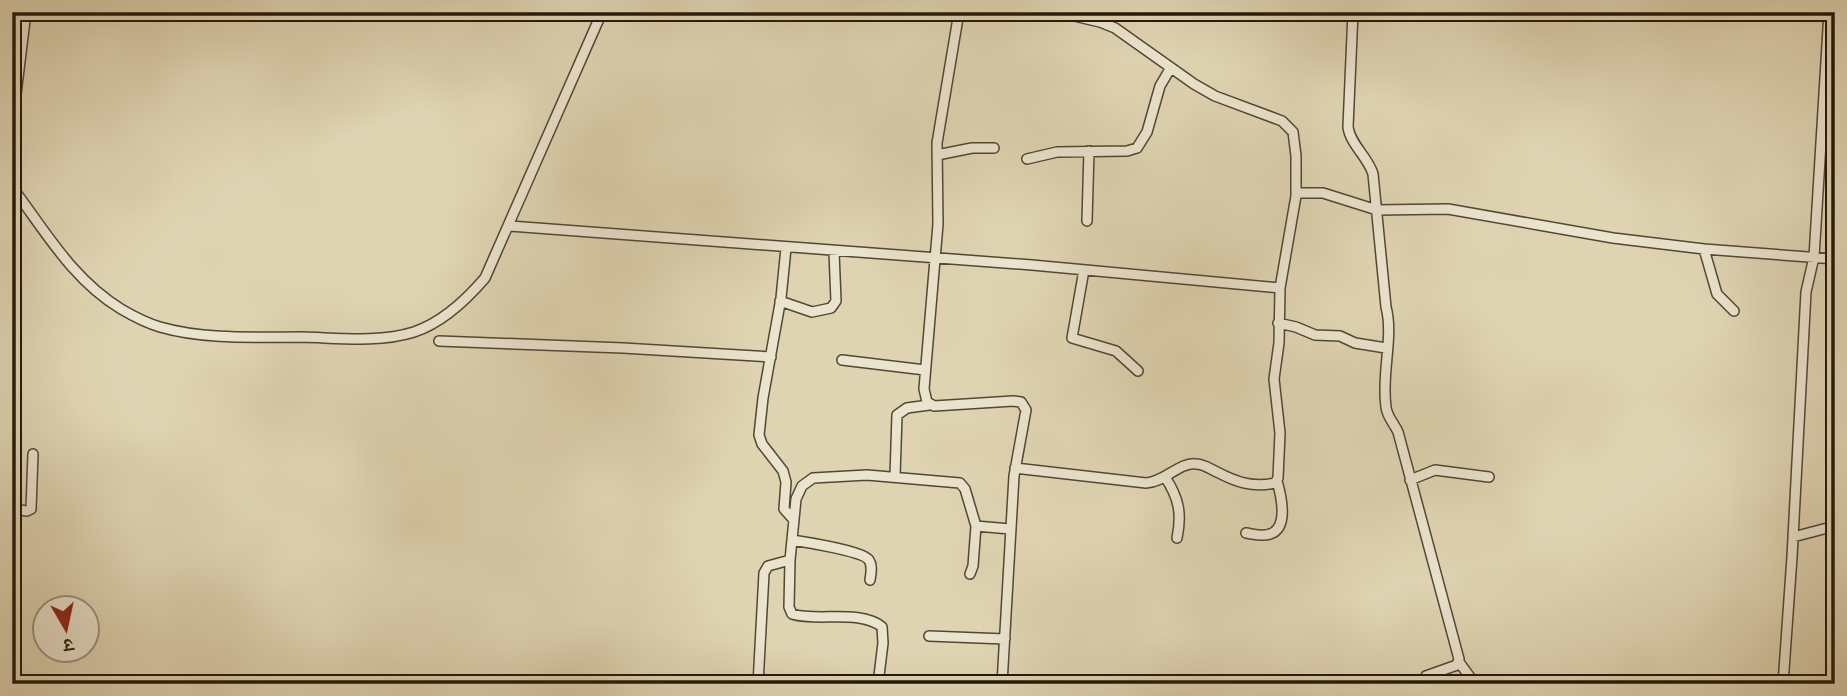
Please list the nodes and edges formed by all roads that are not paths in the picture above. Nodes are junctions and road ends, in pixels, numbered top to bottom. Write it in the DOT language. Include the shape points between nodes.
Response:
graph roads {
  1 [pos="26,12"];
  2 [pos="602,12"];
  3 [pos="959,12"];
  4 [pos="1057,12"];
  5 [pos="1353,12"];
  6 [pos="1829,12"];
  7 [pos="1170,69"];
  8 [pos="12,127"];
  9 [pos="994,148"];
  10 [pos="1089,150"];
  11 [pos="937,155"];
  12 [pos="1027,159"];
  13 [pos="12,187"];
  14 [pos="1296,193"];
  15 [pos="1377,210"];
  16 [pos="1087,221"];
  17 [pos="510,226"];
  18 [pos="786,248"];
  19 [pos="1704,249"];
  20 [pos="834,251"];
  21 [pos="1814,257"];
  22 [pos="935,258"];
  23 [pos="1835,259"];
  24 [pos="1084,270"];
  25 [pos="1280,288"];
  26 [pos="780,301"];
  27 [pos="1734,312"];
  28 [pos="1278,323"];
  29 [pos="439,341"];
  30 [pos="1386,348"];
  31 [pos="771,357"];
  32 [pos="842,360"];
  33 [pos="925,370"];
  34 [pos="1138,371"];
  35 [pos="929,405"];
  36 [pos="33,454"];
  37 [pos="1015,468"];
  38 [pos="895,476"];
  39 [pos="1165,477"];
  40 [pos="1489,477"];
  41 [pos="1410,480"];
  42 [pos="1277,481"];
  43 [pos="12,509"];
  44 [pos="793,519"];
  45 [pos="976,526"];
  46 [pos="1835,526"];
  47 [pos="1010,529"];
  48 [pos="1246,533"];
  49 [pos="1793,534"];
  50 [pos="1177,538"];
  51 [pos="792,540"];
  52 [pos="790,560"];
  53 [pos="970,574"];
  54 [pos="870,580"];
  55 [pos="929,636"];
  56 [pos="1005,639"];
  57 [pos="1459,662"];
  58 [pos="758,684"];
  59 [pos="877,684"];
  60 [pos="1002,684"];
  61 [pos="1423,684"];
  62 [pos="1475,684"];
  63 [pos="1783,684"];
  1 -- 8 [label="street"];
  2 -- 17 [label="street"];
  3 -- 11 [label="street"];
  4 -- 7 [label="street" via="1115,28"];
  5 -- 15 [label="street" via="1348,132 1371,167"];
  6 -- 21 [label="street"];
  7 -- 10 [label="street" via="1137,148"];
  7 -- 14 [label="street" via="1215,96 1288,125 1295,141"];
  9 -- 11 [label="street"];
  10 -- 12 [label="street"];
  10 -- 16 [label="street"];
  11 -- 22 [label="street"];
  13 -- 17 [label="street" via="64,260 99,295 151,324 202,334 354,339 417,331 475,290"];
  14 -- 15 [label="street" via="1323,193"];
  14 -- 25 [label="street"];
  15 -- 19 [label="street" via="1448,209"];
  15 -- 30 [label="street" via="1389,318"];
  17 -- 18 [label="street"];
  18 -- 20 [label="street"];
  18 -- 26 [label="street"];
  19 -- 21 [label="street"];
  19 -- 27 [label="street" via="1717,294"];
  20 -- 22 [label="street"];
  20 -- 26 [label="street" via="836,301 831,309 812,312"];
  21 -- 23 [label="street"];
  21 -- 49 [label="street" via="1806,292"];
  22 -- 24 [label="street"];
  22 -- 33 [label="street"];
  24 -- 25 [label="street"];
  24 -- 34 [label="street" via="1072,338 1116,351"];
  25 -- 28 [label="street"];
  26 -- 31 [label="street"];
  28 -- 30 [label="street"];
  28 -- 42 [label="street" via="1274,389 1280,433"];
  29 -- 31 [label="street"];
  30 -- 41 [label="street" via="1386,408 1398,432"];
  31 -- 44 [label="street" via="759,435 783,471 784,509"];
  32 -- 33 [label="street"];
  33 -- 35 [label="street" via="924,397"];
  35 -- 37 [label="street" via="1024,404 1027,414"];
  35 -- 38 [label="street" via="897,415"];
  36 -- 43 [label="street" via="31,509"];
  37 -- 39 [label="street" via="1146,483"];
  37 -- 47 [label="street"];
  38 -- 44 [label="street" via="813,478 797,493"];
  38 -- 45 [label="street" via="960,483"];
  39 -- 42 [label="street" via="1197,464 1245,484"];
  39 -- 50 [label="street" via="1180,508"];
  40 -- 41 [label="street" via="1435,470"];
  41 -- 57 [label="street"];
  42 -- 48 [label="street" via="1283,508 1279,524 1269,535"];
  44 -- 51 [label="street"];
  45 -- 47 [label="street"];
  45 -- 53 [label="street"];
  46 -- 49 [label="street"];
  47 -- 56 [label="street"];
  49 -- 63 [label="street"];
  51 -- 52 [label="street"];
  51 -- 54 [label="street" via="862,555 870,564"];
  52 -- 58 [label="street" via="768,566 764,573"];
  52 -- 59 [label="street" via="792,614 861,619 882,627"];
  55 -- 56 [label="street"];
  56 -- 60 [label="street"];
  57 -- 61 [label="street" via="1426,677"];
  57 -- 62 [label="street"];
}
